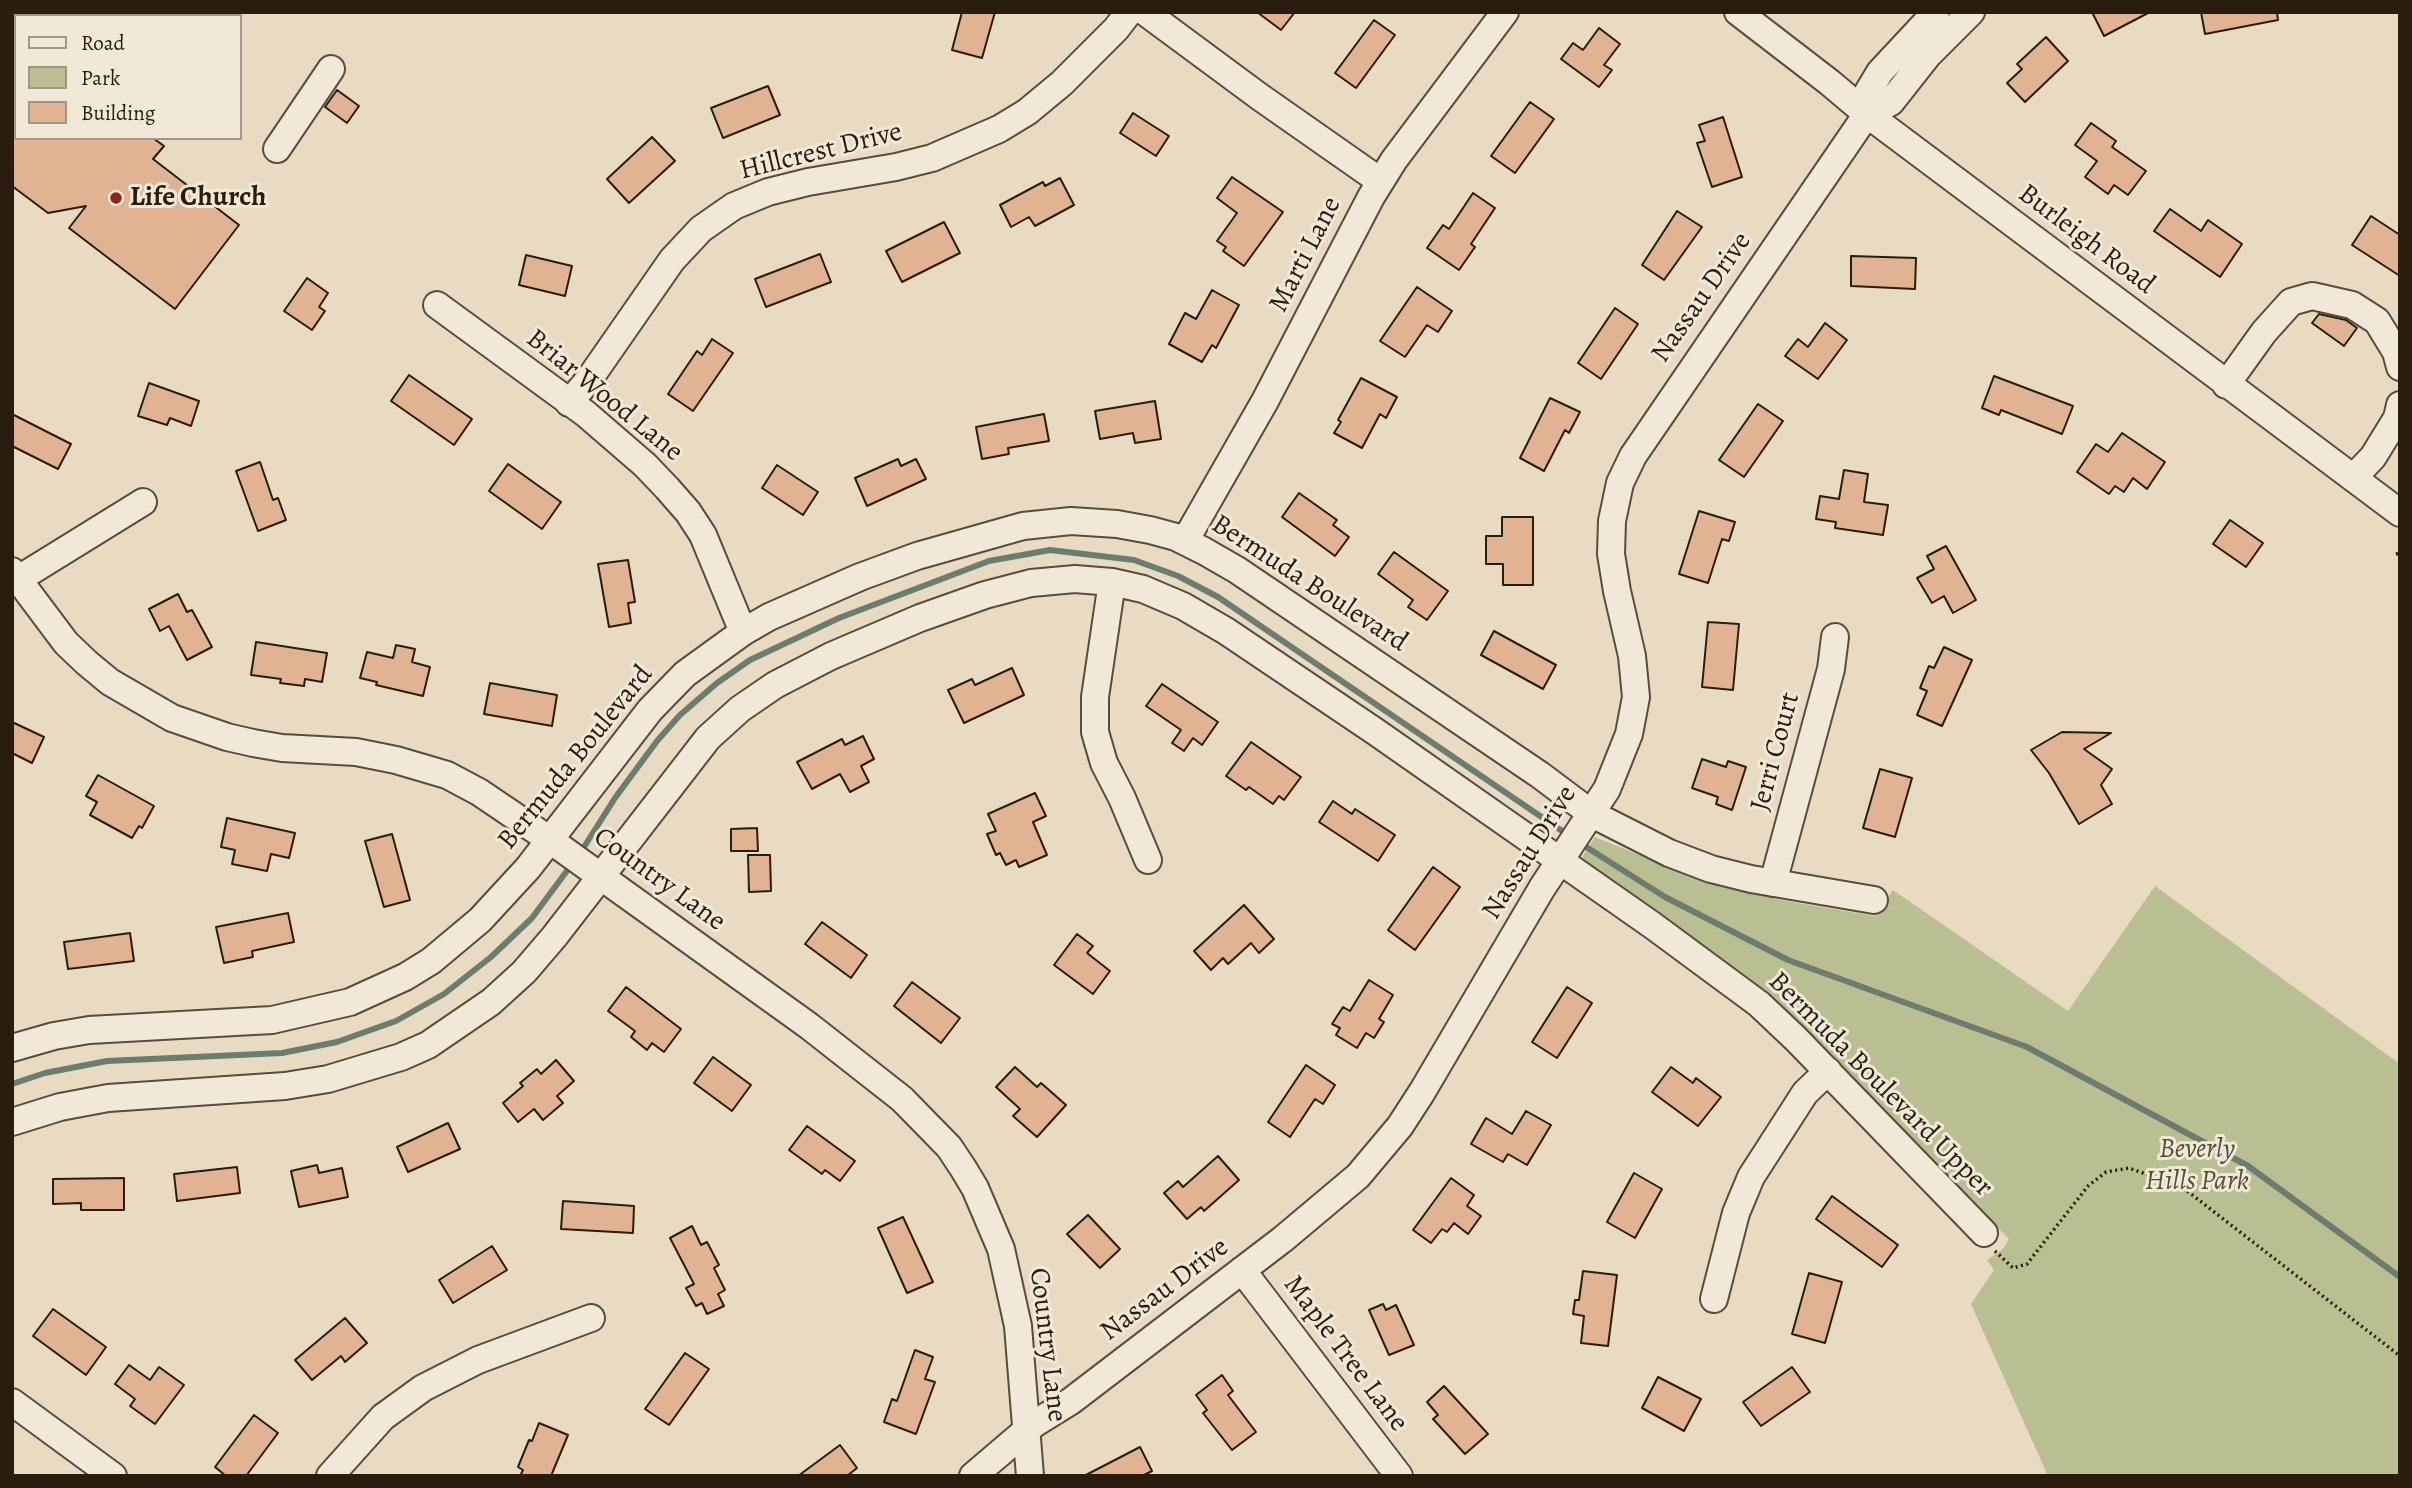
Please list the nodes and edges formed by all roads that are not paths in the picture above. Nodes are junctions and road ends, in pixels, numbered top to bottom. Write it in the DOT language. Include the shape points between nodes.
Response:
graph roads {
  1 [pos="1129,12"];
  2 [pos="1145,12"];
  3 [pos="1505,12"];
  4 [pos="1738,12"];
  5 [pos="1936,12"];
  6 [pos="1971,12"];
  7 [pos="331,69"];
  8 [pos="1867,114"];
  9 [pos="277,149"];
  10 [pos="1380,181"];
  11 [pos="437,305"];
  12 [pos="2400,367"];
  13 [pos="2226,385"];
  14 [pos="569,403"];
  15 [pos="2400,405"];
  16 [pos="2353,478"];
  17 [pos="143,502"];
  18 [pos="2400,513"];
  19 [pos="1185,541"];
  20 [pos="14,578"];
  21 [pos="1112,582"];
  22 [pos="743,632"];
  23 [pos="1835,637"];
  24 [pos="1575,840"];
  25 [pos="575,858"];
  26 [pos="1148,860"];
  27 [pos="1773,883"];
  28 [pos="1874,900"];
  29 [pos="12,1048"];
  30 [pos="1828,1071"];
  31 [pos="12,1122"];
  32 [pos="1984,1233"];
  33 [pos="1242,1269"];
  34 [pos="1714,1299"];
  35 [pos="591,1318"];
  36 [pos="12,1402"];
  37 [pos="1026,1431"];
  38 [pos="113,1476"];
  39 [pos="330,1476"];
  40 [pos="973,1476"];
  41 [pos="1030,1476"];
  42 [pos="1398,1476"];
  1 -- 14 [label="street, Hillcrest Drive" via="1062,83 999,130 932,158 808,182 734,206 702,229 673,260"];
  2 -- 10 [label="street"];
  3 -- 10 [label="street, Marti Lane"];
  4 -- 8 [label="street, Burleigh Road"];
  5 -- 8 [label="street, Nassau Drive" via="1880,72 1868,92"];
  6 -- 8 [label="street, Nassau Drive" via="1928,55 1891,102"];
  7 -- 9 [label="street"];
  8 -- 13 [label="street, Burleigh Road"];
  8 -- 24 [label="street, Nassau Drive" via="1650,429 1620,483 1611,554 1636,697 1617,768"];
  10 -- 19 [label="street, Marti Lane" via="1265,401"];
  11 -- 14 [label="street, Briar Wood Lane"];
  12 -- 13 [label="street" via="2377,321 2352,305 2312,296 2291,302"];
  13 -- 16 [label="street, Burleigh Road"];
  14 -- 22 [label="street, Briar Wood Lane" via="645,465 688,512 716,561"];
  15 -- 16 [label="street" via="2373,457"];
  16 -- 18 [label="street, Burleigh Road"];
  17 -- 20 [label="street"];
  19 -- 22 [label="street, Bermuda Boulevard" via="1117,524 1071,521 1023,526 860,577"];
  19 -- 24 [label="street, Bermuda Boulevard" via="1237,570 1540,775"];
  20 -- 25 [label="street, Country Lane" via="87,663 172,718 253,743 356,752 437,771 479,792"];
  21 -- 24 [label="street, Bermuda Boulevard" via="1183,606"];
  21 -- 25 [label="street, Bermuda Boulevard" via="1031,583 985,595 920,618 775,685 740,709"];
  21 -- 26 [label="street" via="1095,696 1095,732 1104,763"];
  22 -- 25 [label="street, Bermuda Boulevard" via="685,674 650,710"];
  23 -- 27 [label="street, Jerri Court"];
  24 -- 27 [label="street, Bermuda Boulevard" via="1669,853 1711,869"];
  24 -- 30 [label="street, Bermuda Boulevard Upper"];
  24 -- 33 [label="street, Nassau Drive" via="1422,1092 1378,1154 1334,1198"];
  25 -- 29 [label="street, Bermuda Boulevard" via="528,868 453,944 405,977 350,1002 272,1020 89,1030"];
  25 -- 31 [label="street, Bermuda Boulevard" via="531,963 491,1002 428,1045 340,1076 285,1086 108,1098"];
  25 -- 37 [label="street, Country Lane" via="838,1048 902,1099 948,1147 975,1188 1001,1249 1018,1326"];
  27 -- 28 [label="street, Bermuda Boulevard"];
  30 -- 32 [label="street, Bermuda Boulevard Upper"];
  30 -- 34 [label="street" via="1805,1093 1747,1184"];
  33 -- 37 [label="street, Nassau Drive"];
  33 -- 42 [label="street, Maple Tree Lane"];
  35 -- 39 [label="street" via="478,1360 423,1388 383,1417"];
  36 -- 38 [label="street"];
  37 -- 40 [label="street, Nassau Drive"];
  37 -- 41 [label="street, Country Lane"];
}
